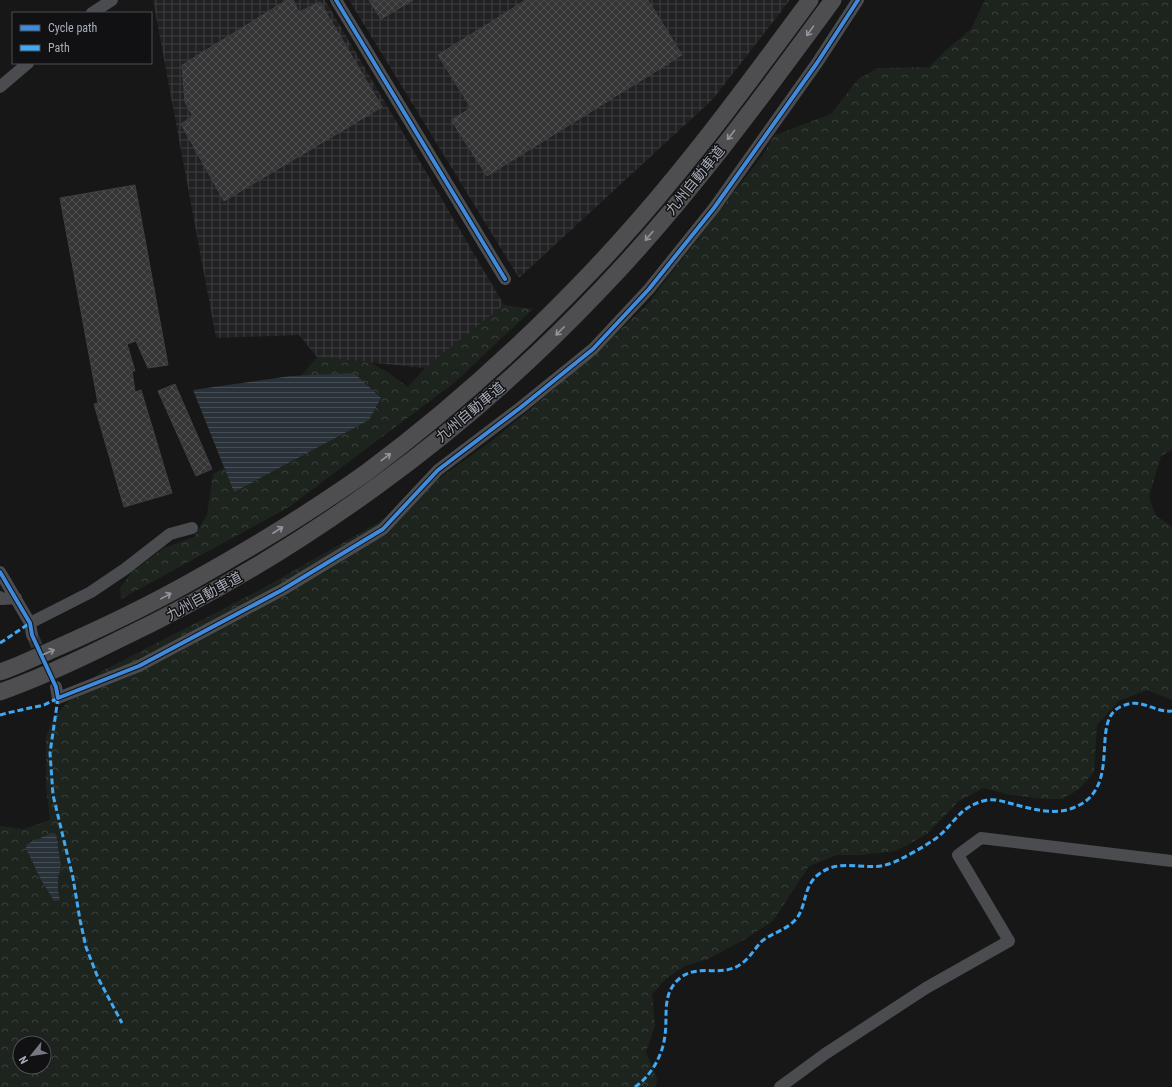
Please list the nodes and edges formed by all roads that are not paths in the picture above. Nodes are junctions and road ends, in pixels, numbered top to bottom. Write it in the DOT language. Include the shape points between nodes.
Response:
graph roads {
  1 [pos="112,0"];
  2 [pos="336,0"];
  3 [pos="810,0"];
  4 [pos="833,0"];
  5 [pos="858,0"];
  6 [pos="94,12"];
  7 [pos="27,64"];
  8 [pos="0,87"];
  9 [pos="505,279"];
  10 [pos="192,528"];
  11 [pos="0,572"];
  12 [pos="0,597"];
  13 [pos="16,598"];
  14 [pos="30,623"];
  15 [pos="32,635"];
  16 [pos="0,672"];
  17 [pos="56,688"];
  18 [pos="0,692"];
  19 [pos="1172,862"];
  20 [pos="780,1087"];
  1 -- 6 [label="street"];
  2 -- 9 [label="street"];
  16 -- 3 [label="highway, 九州自動車道, one-way" via="99,630 252,548 366,472 442,413 523,341 596,268 639,220 741,93"];
  4 -- 18 [label="highway, 九州自動車道, one-way" via="697,179 636,251 606,285 493,394 378,486 258,566 164,619 74,662"];
  5 -- 17 [label="street" via="714,208 649,290 593,349 438,470 383,529 282,590 139,666 58,698"];
  7 -- 8 [label="street"];
  10 -- 14 [label="street" via="170,534 91,592"];
  11 -- 13 [label="street"];
  12 -- 13 [label="street"];
  13 -- 14 [label="street"];
  14 -- 15 [label="street"];
  19 -- 20 [label="street" via="981,838 958,856 1009,941 926,988 825,1054"];
}
